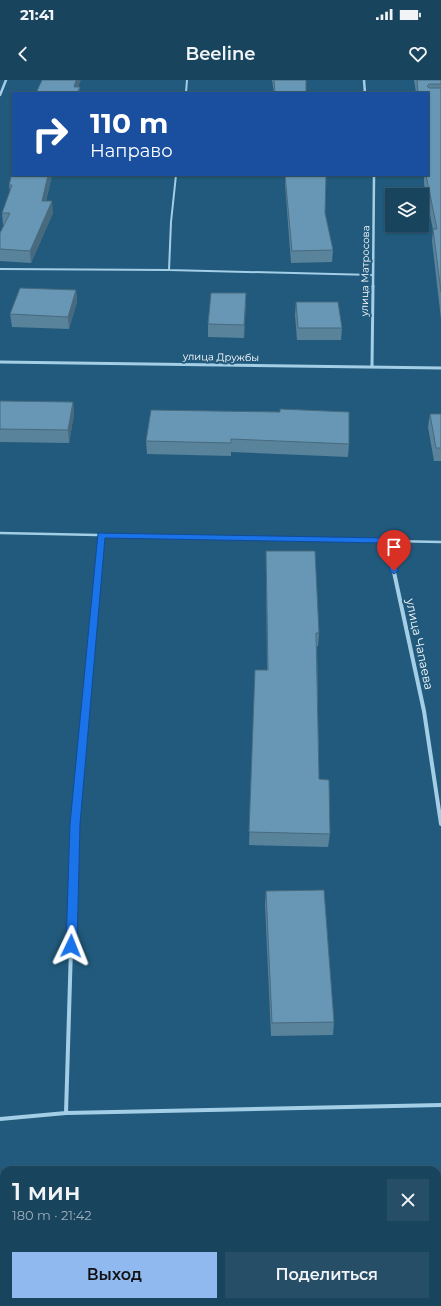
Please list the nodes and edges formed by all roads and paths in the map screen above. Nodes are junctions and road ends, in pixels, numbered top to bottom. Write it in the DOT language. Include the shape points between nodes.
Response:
graph roads {
  1 [pos="6,80"];
  2 [pos="187,80"];
  3 [pos="364,80"];
  4 [pos="186,92"];
  5 [pos="365,92"];
  6 [pos="0,96"];
  7 [pos="176,176"];
  8 [pos="374,176"];
  9 [pos="0,269"];
  10 [pos="168,270"];
  11 [pos="373,275"];
  12 [pos="0,362"];
  13 [pos="372,366"];
  14 [pos="441,368"];
  15 [pos="0,533"];
  16 [pos="101,535"];
  17 [pos="387,540"];
  18 [pos="441,542"];
  19 [pos="441,824"];
  20 [pos="441,1105"];
  21 [pos="66,1114"];
  22 [pos="0,1119"];
  1 -- 6 [label="street"];
  2 -- 4 [label="lane"];
  3 -- 5 [label="street"];
  7 -- 10 [label="lane"];
  8 -- 11 [label="street, улица Матросова"];
  9 -- 10 [label="lane"];
  10 -- 11 [label="lane"];
  11 -- 13 [label="street, улица Матросова"];
  12 -- 13 [label="street, улица Дружбы"];
  13 -- 14 [label="street, улица Дружбы"];
  15 -- 16 [label="lane"];
  16 -- 17 [label="lane"];
  16 -- 21 [label="lane" via="75,824"];
  17 -- 18 [label="lane"];
  17 -- 19 [label="street, улица Чапаева" via="424,711"];
  20 -- 21 [label="lane"];
  21 -- 22 [label="lane"];
}
